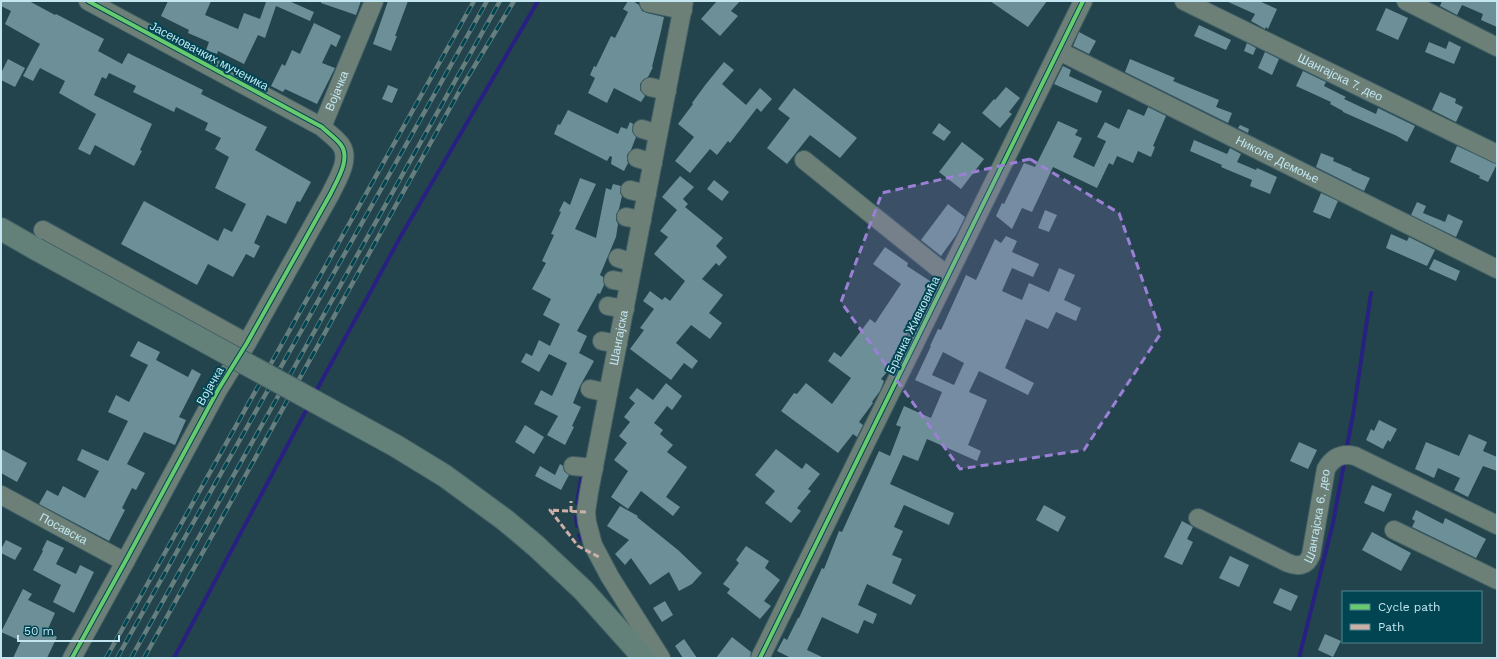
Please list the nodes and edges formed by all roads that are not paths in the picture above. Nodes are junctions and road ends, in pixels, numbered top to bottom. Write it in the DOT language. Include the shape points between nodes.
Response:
graph roads {
  1 [pos="88,1"];
  2 [pos="374,1"];
  3 [pos="1082,1"];
  4 [pos="1184,1"];
  5 [pos="1406,1"];
  6 [pos="649,3"];
  7 [pos="683,6"];
  8 [pos="1497,47"];
  9 [pos="1059,51"];
  10 [pos="322,128"];
  11 [pos="1497,154"];
  12 [pos="804,160"];
  13 [pos="1,229"];
  14 [pos="40,239"];
  15 [pos="1497,269"];
  16 [pos="948,276"];
  17 [pos="247,342"];
  18 [pos="590,389"];
  19 [pos="608,393"];
  20 [pos="573,466"];
  21 [pos="594,468"];
  22 [pos="1,495"];
  23 [pos="1198,518"];
  24 [pos="1497,525"];
  25 [pos="1394,530"];
  26 [pos="125,562"];
  27 [pos="1497,580"];
  28 [pos="72,658"];
  29 [pos="644,658"];
  30 [pos="661,658"];
  31 [pos="760,658"];
  1 -- 10 [label="street, Јасеновачких мученика"];
  2 -- 10 [label="street, Војачка"];
  3 -- 9 [label="street, Бранка Живковића"];
  4 -- 11 [label="street, Шангајска 7. део"];
  5 -- 8 [label="street"];
  6 -- 7 [label="street"];
  7 -- 19 [label="street, Шангајска" via="658,89 610,342"];
  9 -- 15 [label="street, Николе Демоње"];
  9 -- 16 [label="street, Бранка Живковића"];
  10 -- 17 [label="street, Војачка" via="342,146 344,156 340,173 331,194"];
  12 -- 16 [label="street"];
  13 -- 14 [label="main road"];
  14 -- 17 [label="street"];
  14 -- 29 [label="main road, bridge" via="444,476 536,546 583,590"];
  16 -- 31 [label="street, Бранка Живковића"];
  17 -- 26 [label="street, Војачка" via="218,390"];
  18 -- 19 [label="street"];
  19 -- 21 [label="street, Шангајска" via="595,417 591,442"];
  20 -- 21 [label="street"];
  21 -- 30 [label="street, Шангајска" via="586,512 593,545"];
  22 -- 26 [label="street, Посавска"];
  23 -- 24 [label="street, Шангајска 6. део" via="1288,563 1303,565 1311,555 1326,469 1334,459 1348,455 1355,456"];
  25 -- 27 [label="street"];
  26 -- 28 [label="street, Војачка"];
}
